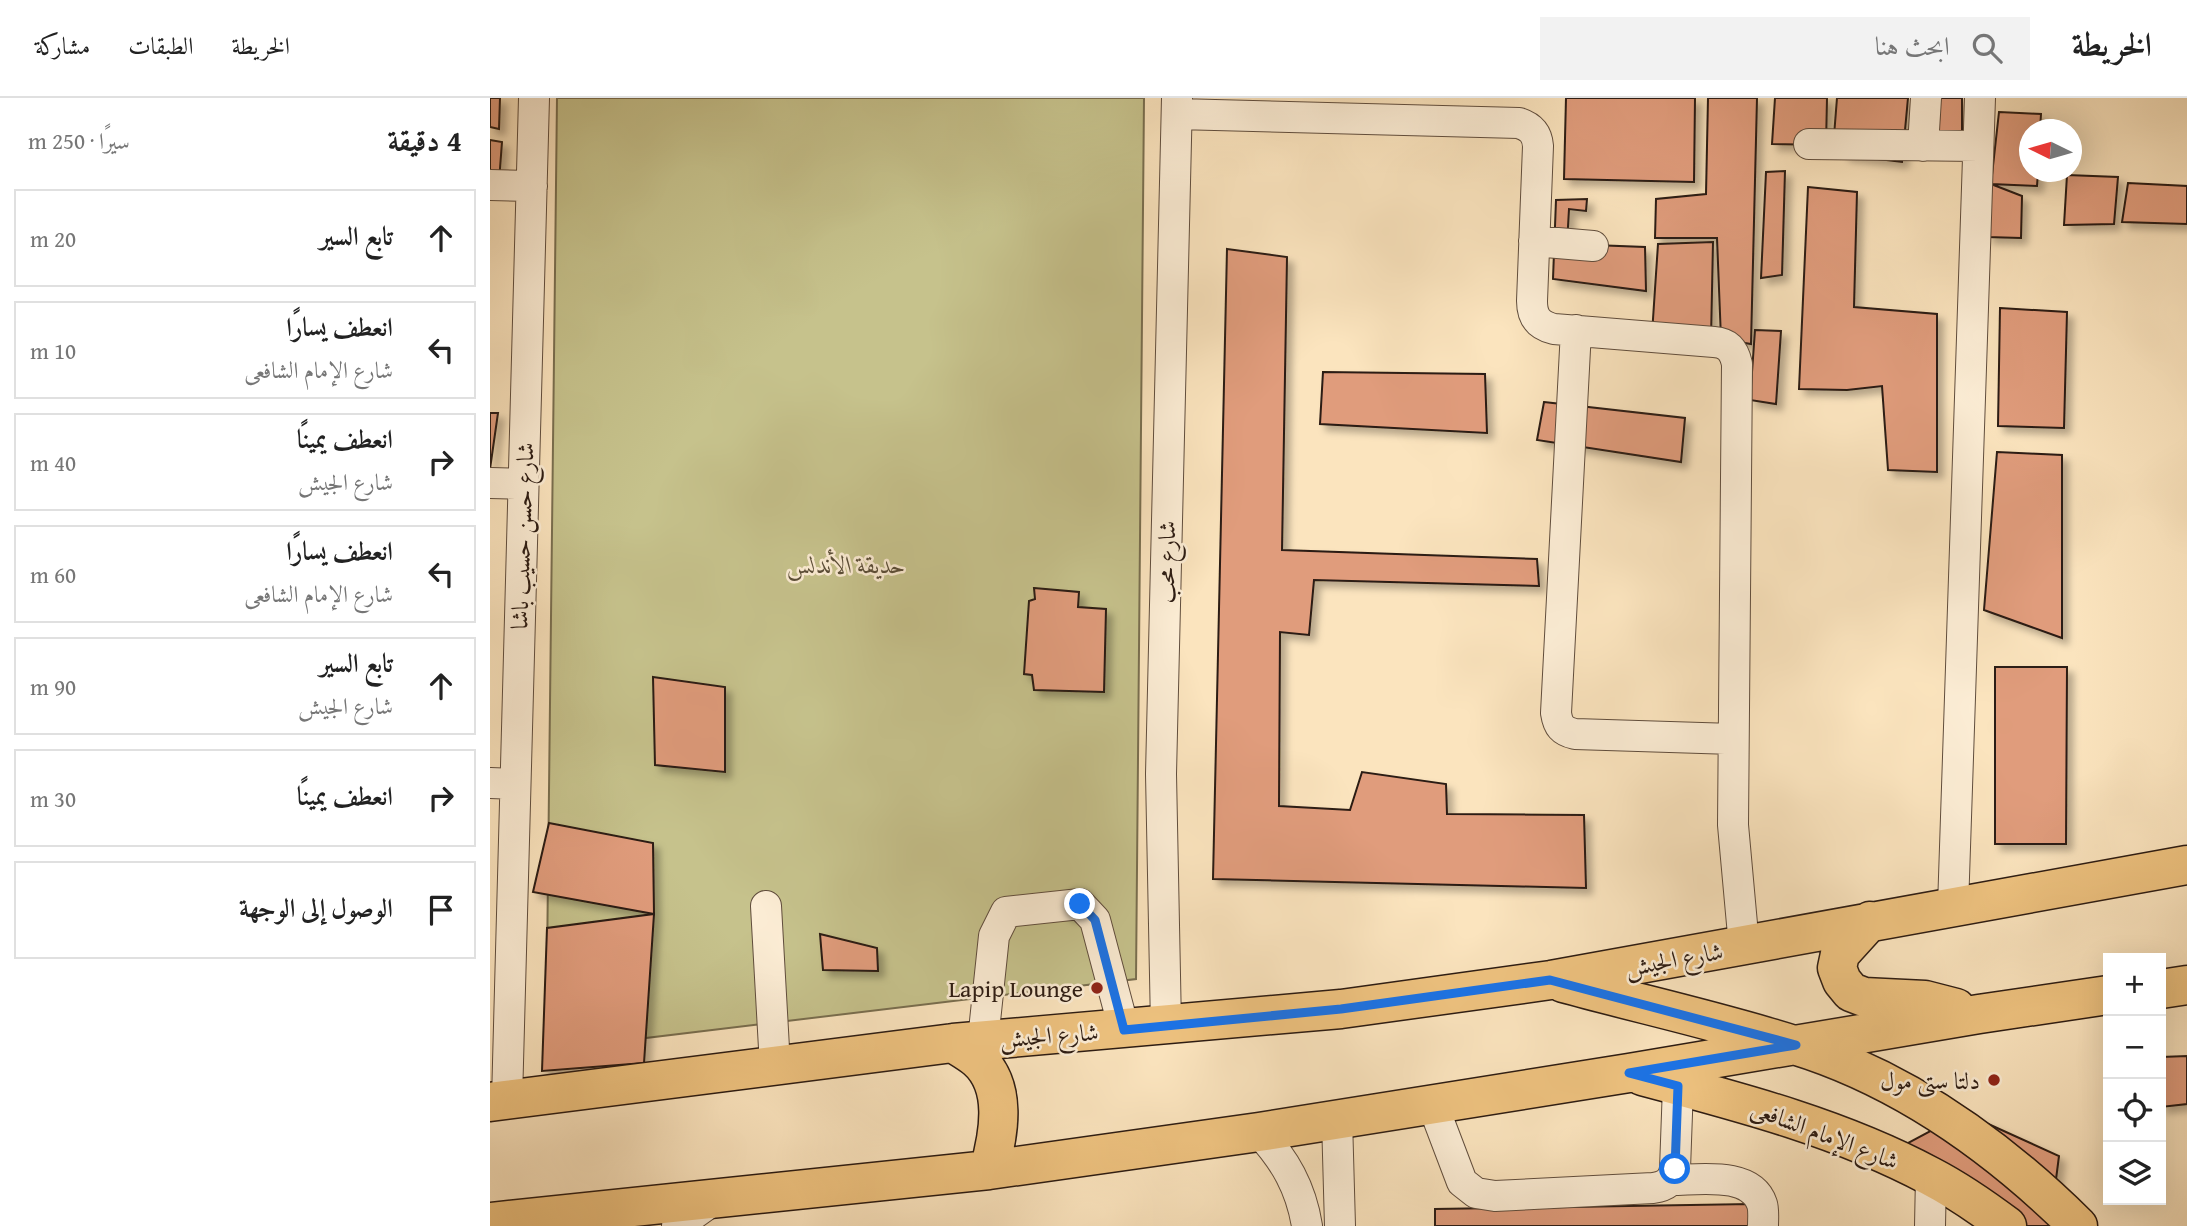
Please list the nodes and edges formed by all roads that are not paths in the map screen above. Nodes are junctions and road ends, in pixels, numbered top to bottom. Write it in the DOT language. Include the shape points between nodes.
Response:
graph roads {
  1 [pos="534,98"];
  2 [pos="1926,98"];
  3 [pos="1980,98"];
  4 [pos="1177,106"];
  5 [pos="1809,144"];
  6 [pos="1923,146"];
  7 [pos="1978,146"];
  8 [pos="490,185"];
  9 [pos="531,186"];
  10 [pos="1534,241"];
  11 [pos="1593,246"];
  12 [pos="1576,330"];
  13 [pos="490,483"];
  14 [pos="523,484"];
  15 [pos="1733,739"];
  16 [pos="503,784"];
  17 [pos="2187,865"];
  18 [pos="766,906"];
  19 [pos="1952,907"];
  20 [pos="1870,921"];
  21 [pos="1744,946"];
  22 [pos="1550,980"];
  23 [pos="2187,985"];
  24 [pos="2166,988"];
  25 [pos="2103,996"];
  26 [pos="1979,1014"];
  27 [pos="1166,1025"];
  28 [pos="1124,1030"];
  29 [pos="968,1042"];
  30 [pos="1796,1045"];
  31 [pos="775,1066"];
  32 [pos="1629,1073"];
  33 [pos="1678,1086"];
  34 [pos="498,1101"];
  35 [pos="1433,1103"];
  36 [pos="1337,1119"];
  37 [pos="1259,1132"];
  38 [pos="989,1170"];
  39 [pos="1931,1177"];
  40 [pos="1672,1180"];
  41 [pos="716,1198"];
  42 [pos="490,1222"];
  43 [pos="677,1226"];
  44 [pos="1307,1226"];
  45 [pos="1340,1226"];
  46 [pos="1763,1226"];
  47 [pos="1930,1226"];
  48 [pos="2007,1226"];
  49 [pos="2078,1226"];
  1 -- 9 [label="street, شارع حسن حسيب باشا"];
  2 -- 6 [label="street"];
  3 -- 7 [label="street"];
  4 -- 10 [label="street" via="1527,125 1538,146"];
  4 -- 27 [label="street, شارع محب" via="1161,774"];
  5 -- 6 [label="street"];
  6 -- 7 [label="street"];
  7 -- 19 [label="street"];
  8 -- 9 [label="street"];
  9 -- 14 [label="street, شارع حسن حسيب باشا"];
  10 -- 11 [label="street"];
  10 -- 12 [label="street" via="1532,312 1544,326"];
  12 -- 15 [label="street" via="1723,343 1735,355"];
  12 -- 15 [label="street" via="1558,723 1575,734"];
  13 -- 14 [label="street"];
  14 -- 16 [label="street, شارع حسن حسيب باشا"];
  15 -- 21 [label="street" via="1733,825"];
  16 -- 34 [label="street, شارع حسن حسيب باشا"];
  17 -- 19 [label="main road, شارع الجيش"];
  18 -- 31 [label="street"];
  19 -- 20 [label="main road, شارع الجيش"];
  20 -- 21 [label="main road, شارع الجيش"];
  20 -- 26 [label="main road" via="1840,954 1837,968 1851,992 1938,1002"];
  21 -- 22 [label="main road, شارع الجيش"];
  22 -- 27 [label="main road, شارع الجيش" via="1341,1009"];
  22 -- 30 [label="main road"];
  23 -- 24 [label="main road"];
  25 -- 26 [label="main road"];
  26 -- 30 [label="main road"];
  27 -- 28 [label="main road, شارع الجيش"];
  28 -- 29 [label="main road, شارع الجيش"];
  28 -- 29 [label="street" via="1095,920 1080,904 1006,912 994,936"];
  29 -- 31 [label="main road, شارع الجيش"];
  29 -- 38 [label="main road" via="990,1075 998,1106 998,1138"];
  30 -- 32 [label="main road"];
  30 -- 49 [label="main road" via="1883,1082 1965,1131 2004,1159"];
  31 -- 34 [label="main road, شارع الجيش"];
  32 -- 33 [label="main road, شارع الإمام الشافعى"];
  32 -- 35 [label="main road"];
  33 -- 39 [label="main road, شارع الإمام الشافعى" via="1807,1124"];
  33 -- 40 [label="street"];
  35 -- 36 [label="main road"];
  35 -- 40 [label="street" via="1462,1182 1476,1193 1494,1196 1653,1188"];
  36 -- 37 [label="main road"];
  36 -- 45 [label="street"];
  37 -- 38 [label="main road"];
  37 -- 44 [label="street" via="1279,1153 1294,1180"];
  38 -- 41 [label="main road"];
  39 -- 47 [label="street"];
  39 -- 48 [label="main road, شارع الإمام الشافعى"];
  40 -- 46 [label="street" via="1746,1186 1762,1205"];
  41 -- 42 [label="main road"];
  41 -- 43 [label="street"];
}
